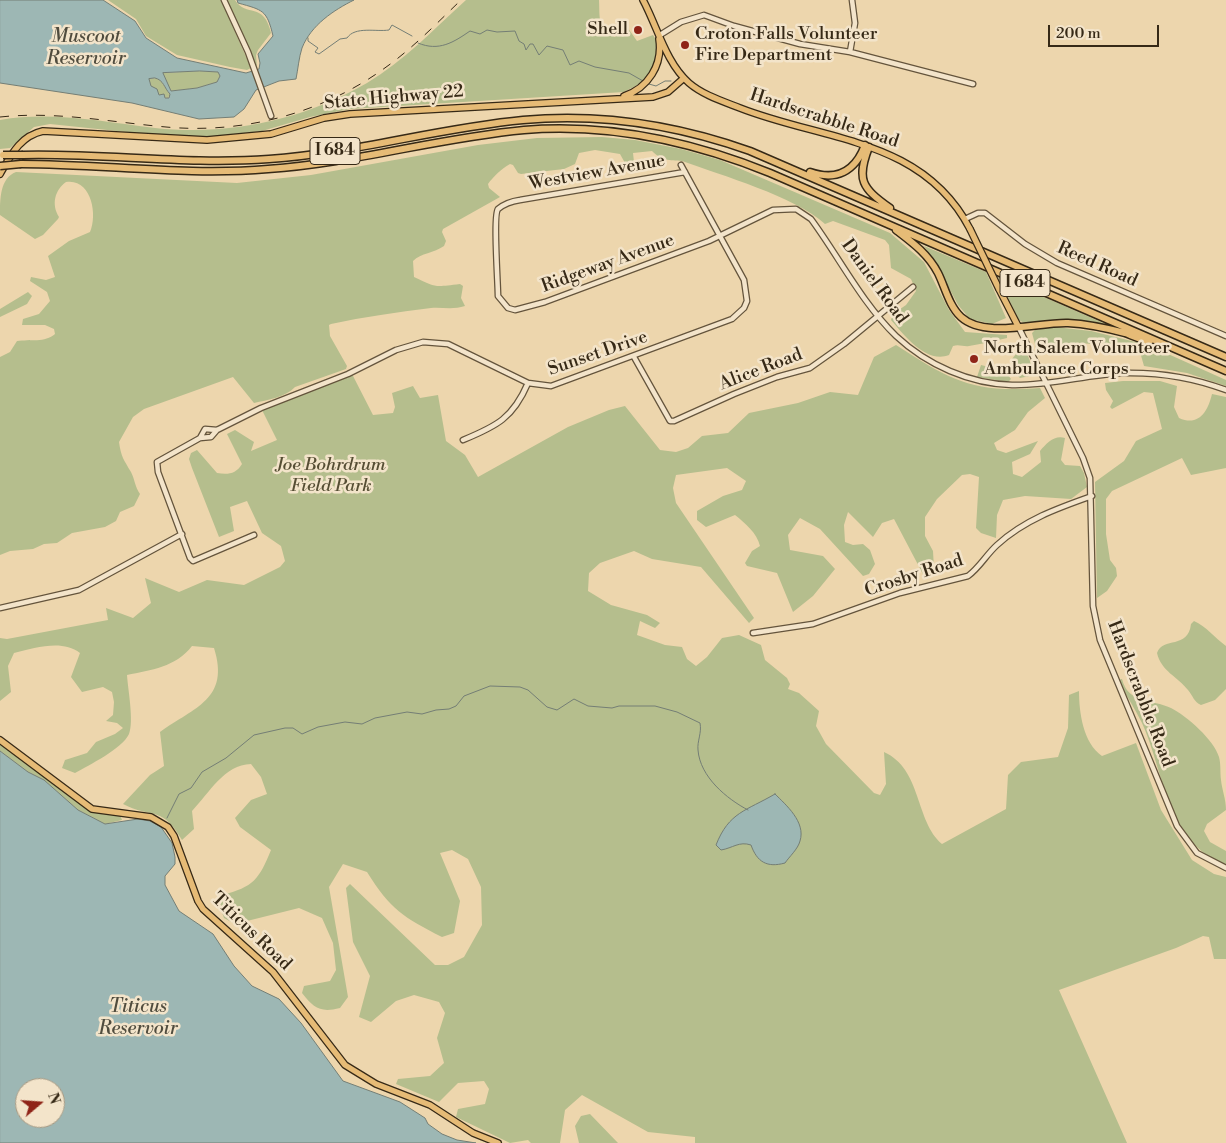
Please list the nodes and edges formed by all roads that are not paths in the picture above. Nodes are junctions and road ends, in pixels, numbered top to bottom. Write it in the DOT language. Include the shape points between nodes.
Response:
graph roads {
  1 [pos="224,0"];
  2 [pos="643,0"];
  3 [pos="852,0"];
  4 [pos="657,27"];
  5 [pos="660,35"];
  6 [pos="850,52"];
  7 [pos="684,78"];
  8 [pos="974,84"];
  9 [pos="604,99"];
  10 [pos="271,116"];
  11 [pos="867,146"];
  12 [pos="1,156"];
  13 [pos="681,165"];
  14 [pos="0,166"];
  15 [pos="784,166"];
  16 [pos="685,172"];
  17 [pos="0,174"];
  18 [pos="896,214"];
  19 [pos="965,219"];
  20 [pos="890,224"];
  21 [pos="720,235"];
  22 [pos="913,287"];
  23 [pos="505,305"];
  24 [pos="878,315"];
  25 [pos="1018,326"];
  26 [pos="1226,336"];
  27 [pos="1160,342"];
  28 [pos="634,357"];
  29 [pos="1226,357"];
  30 [pos="1226,370"];
  31 [pos="1045,382"];
  32 [pos="528,383"];
  33 [pos="1226,390"];
  34 [pos="217,430"];
  35 [pos="200,438"];
  36 [pos="463,440"];
  37 [pos="1092,496"];
  38 [pos="182,534"];
  39 [pos="254,535"];
  40 [pos="0,608"];
  41 [pos="753,633"];
  42 [pos="0,740"];
  43 [pos="1226,868"];
  44 [pos="498,1143"];
  1 -- 10 [label="street"];
  2 -- 4 [label="main road"];
  3 -- 6 [label="street" via="855,23"];
  4 -- 5 [label="main road"];
  4 -- 9 [label="main road" via="660,51 650,78 633,92"];
  5 -- 6 [label="street" via="680,22 704,14 734,26 800,44"];
  5 -- 7 [label="main road"];
  6 -- 8 [label="street"];
  7 -- 9 [label="main road" via="659,96"];
  7 -- 11 [label="main road, Hardscrabble Road" via="700,91 751,112"];
  9 -- 17 [label="main road, State Highway 22" via="345,114 271,134 207,140 46,131 23,140"];
  11 -- 15 [label="highway" via="852,167 834,176"];
  11 -- 18 [label="highway" via="862,167 864,183 874,198"];
  11 -- 19 [label="main road, Hardscrabble Road" via="894,156 924,174 944,191"];
  12 -- 15 [label="highway, I 684, bridge" via="252,160 310,155 510,121 570,118 631,122 684,131 724,142"];
  13 -- 16 [label="street, Sunset Drive"];
  14 -- 20 [label="highway, I 684, bridge" via="252,171 317,164 510,132 604,130 656,137 713,152"];
  15 -- 18 [label="highway, I 684"];
  16 -- 21 [label="street, Sunset Drive"];
  16 -- 23 [label="street, Westview Avenue" via="513,201 498,209 498,296"];
  18 -- 29 [label="highway, I 684"];
  19 -- 25 [label="main road, Hardscrabble Road, bridge"];
  19 -- 26 [label="street, Reed Road" via="985,213 1025,244 1056,262"];
  20 -- 25 [label="highway" via="930,260 961,317 982,328"];
  20 -- 27 [label="highway, I 684"];
  21 -- 23 [label="street, Ridgeway Avenue" via="545,302 515,310"];
  21 -- 24 [label="street, Daniel Road" via="773,210 791,208 802,211"];
  21 -- 28 [label="street, Sunset Drive" via="744,280 747,301 744,308 721,325"];
  22 -- 24 [label="street, Alice Road"];
  24 -- 28 [label="street, Alice Road" via="810,368 734,394 674,421 670,421 664,412"];
  24 -- 31 [label="street, Daniel Road" via="915,352 948,370 1000,384"];
  25 -- 27 [label="highway" via="1080,324"];
  25 -- 31 [label="street, Hardscrabble Road"];
  27 -- 30 [label="highway, I 684"];
  28 -- 32 [label="street, Sunset Drive" via="551,386"];
  31 -- 33 [label="street, Daniel Road" via="1146,373 1187,378"];
  31 -- 37 [label="street, Hardscrabble Road" via="1087,468"];
  32 -- 34 [label="street, Sunset Drive" via="455,347 423,342 396,350"];
  32 -- 36 [label="street" via="515,409 502,421"];
  34 -- 35 [label="street" via="211,437"];
  34 -- 35 [label="street, Sunset Drive" via="205,429"];
  35 -- 38 [label="street, Sunset Drive" via="160,460 157,468"];
  37 -- 41 [label="street, Crosby Road" via="1026,523 996,545 978,569 968,576 902,592 812,624"];
  37 -- 43 [label="street, Hardscrabble Road" via="1093,606 1100,640 1176,826 1197,853"];
  38 -- 39 [label="street" via="193,561"];
  38 -- 40 [label="street" via="78,591"];
  42 -- 44 [label="main road, Titicus Road" via="93,810 151,817 168,827 203,909 273,972 345,1065 376,1084 430,1105 473,1133"];
}
